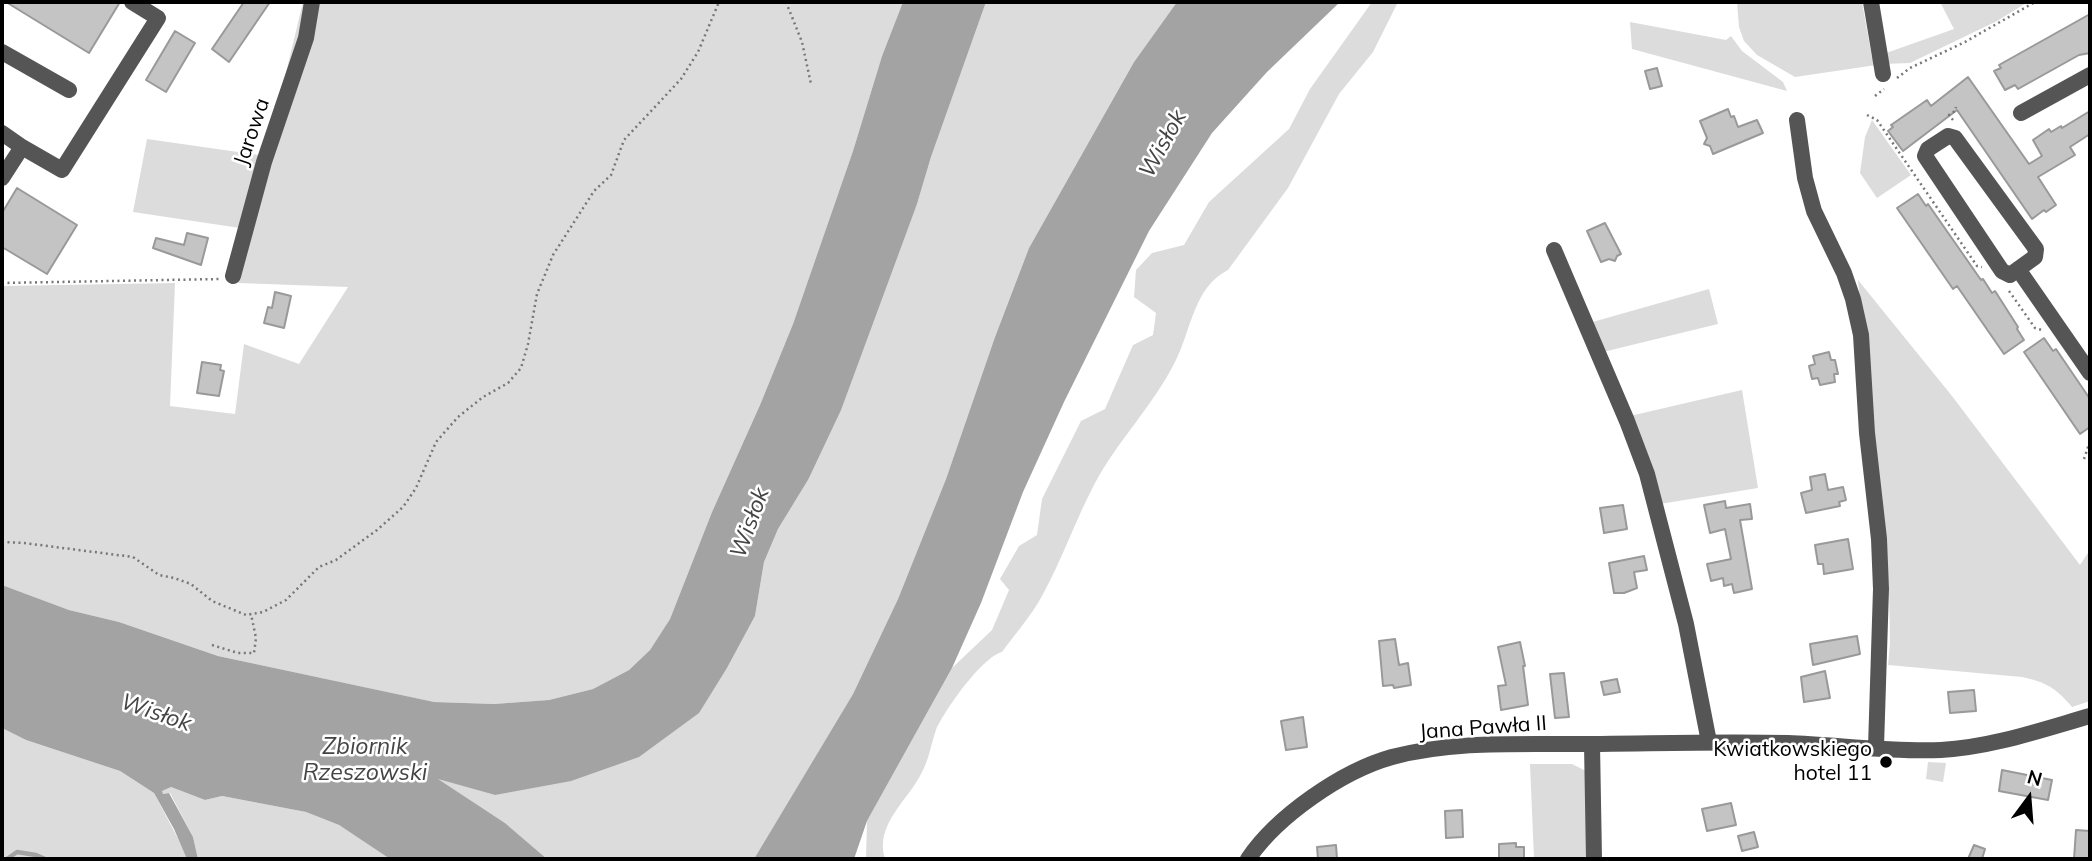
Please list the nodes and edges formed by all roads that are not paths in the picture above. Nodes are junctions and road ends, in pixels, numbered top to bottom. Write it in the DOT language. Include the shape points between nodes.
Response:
graph roads {
  1 [pos="132,2"];
  2 [pos="312,2"];
  3 [pos="1871,2"];
  4 [pos="2,52"];
  5 [pos="1883,74"];
  6 [pos="2090,75"];
  7 [pos="69,90"];
  8 [pos="2021,113"];
  9 [pos="1797,120"];
  10 [pos="2,133"];
  11 [pos="22,147"];
  12 [pos="2,178"];
  13 [pos="1554,250"];
  14 [pos="2018,269"];
  15 [pos="233,276"];
  16 [pos="2090,373"];
  17 [pos="2090,716"];
  18 [pos="1712,741"];
  19 [pos="1592,744"];
  20 [pos="1876,747"];
  21 [pos="1248,859"];
  22 [pos="1594,859"];
  1 -- 11 [label="street" via="158,18 62,170"];
  2 -- 15 [label="street, Jarowa" via="306,38 264,162"];
  3 -- 5 [label="street"];
  4 -- 7 [label="street"];
  6 -- 8 [label="street"];
  9 -- 20 [label="street" via="1814,211 1844,273 1861,335 1881,589"];
  10 -- 11 [label="street"];
  11 -- 12 [label="street"];
  13 -- 18 [label="street" via="1647,474"];
  14 -- 14 [label="street" via="2035,257 2036,249 1955,138 1948,136 1925,156 2002,271 2010,275"];
  14 -- 16 [label="street"];
  17 -- 20 [label="street, Jana Pawła II" via="1964,748"];
  18 -- 19 [label="street, Jana Pawła II"];
  18 -- 20 [label="street, Jana Pawła II"];
  19 -- 21 [label="street, Jana Pawła II" via="1438,748 1392,757 1351,773 1313,797 1279,824"];
  19 -- 22 [label="street"];
}
